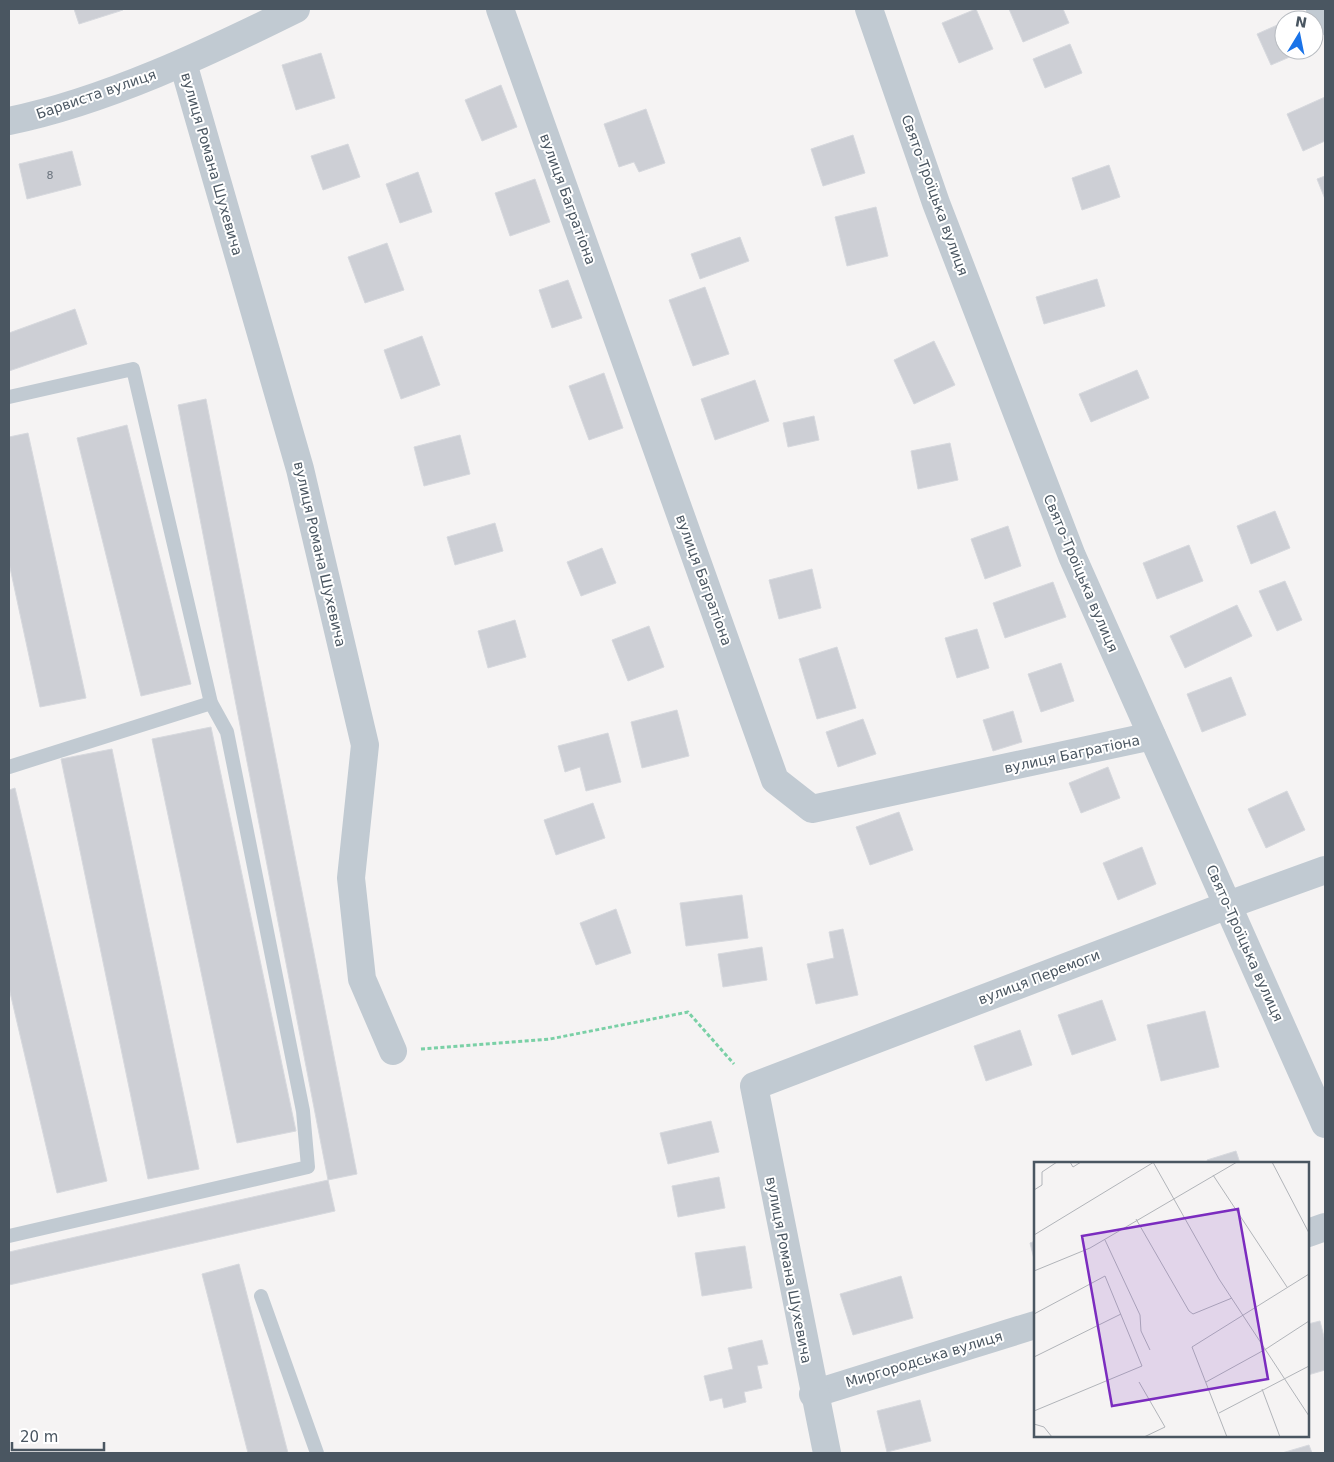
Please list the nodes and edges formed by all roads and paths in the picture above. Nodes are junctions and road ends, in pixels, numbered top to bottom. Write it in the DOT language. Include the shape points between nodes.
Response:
graph roads {
  1 [pos="296,9"];
  2 [pos="500,9"];
  3 [pos="869,9"];
  4 [pos="1320,9"];
  5 [pos="1325,21"];
  6 [pos="183,62"];
  7 [pos="9,122"];
  8 [pos="9,397"];
  9 [pos="211,703"];
  10 [pos="1152,736"];
  11 [pos="9,767"];
  12 [pos="1325,870"];
  13 [pos="1228,905"];
  14 [pos="393,1051"];
  15 [pos="754,1086"];
  16 [pos="1325,1124"];
  17 [pos="1325,1227"];
  18 [pos="1309,1233"];
  19 [pos="9,1236"];
  20 [pos="260,1296"];
  21 [pos="1034,1325"];
  22 [pos="813,1394"];
  23 [pos="317,1453"];
  24 [pos="826,1453"];
  1 -- 6 [label="street, Барвиста вулиця"];
  2 -- 10 [label="street, вулиця Багратіона" via="775,780 812,809"];
  3 -- 10 [label="street, Свято-Троїцька вулиця" via="936,203 1072,556"];
  4 -- 5 [label="street"];
  6 -- 7 [label="street, Барвиста вулиця" via="49,113"];
  6 -- 14 [label="street, вулиця Романа Шухевича" via="300,469 365,745 351,878 362,979"];
  8 -- 9 [label="lane" via="133,369"];
  9 -- 11 [label="lane"];
  9 -- 19 [label="lane" via="227,732 303,1111 308,1167"];
  10 -- 13 [label="street, Свято-Троїцька вулиця"];
  12 -- 13 [label="street, вулиця Перемоги"];
  13 -- 15 [label="street, вулиця Перемоги"];
  13 -- 16 [label="street, Свято-Троїцька вулиця"];
  14 -- 15 [label="path" via="550,1039 688,1012"];
  15 -- 22 [label="street, вулиця Романа Шухевича"];
  17 -- 18 [label="street"];
  20 -- 23 [label="lane"];
  21 -- 22 [label="street, Миргородська вулиця"];
  22 -- 24 [label="street, вулиця Романа Шухевича"];
}
